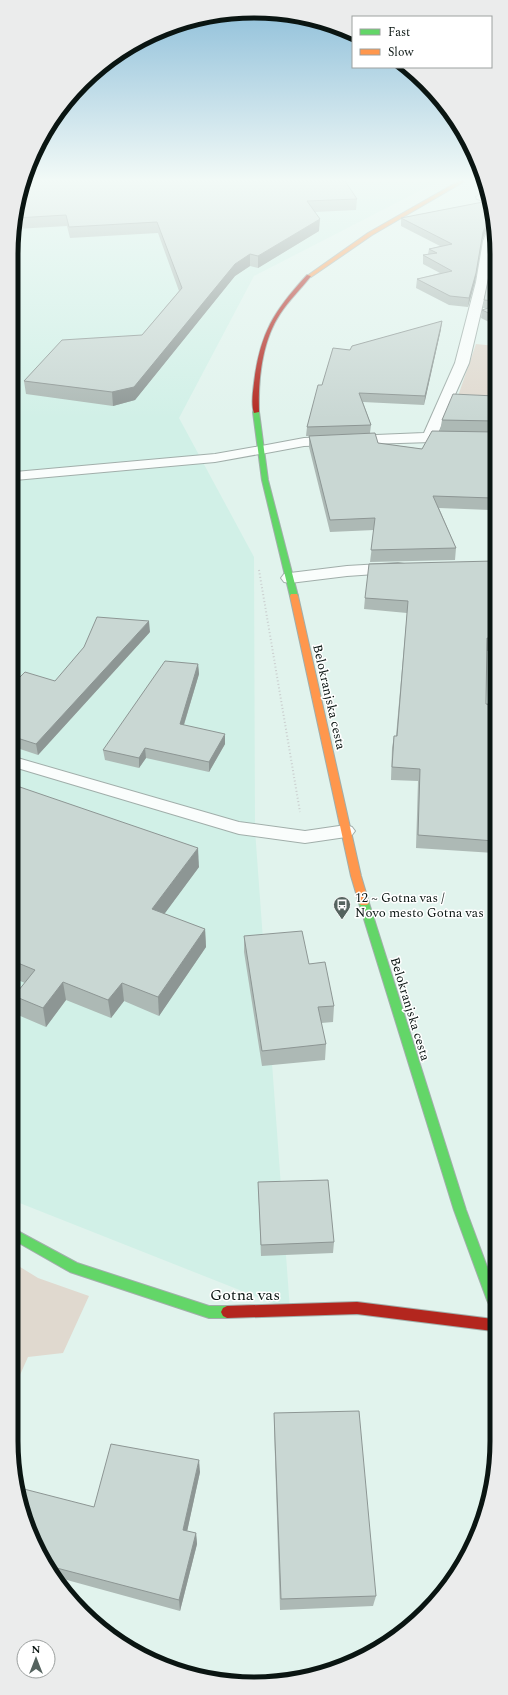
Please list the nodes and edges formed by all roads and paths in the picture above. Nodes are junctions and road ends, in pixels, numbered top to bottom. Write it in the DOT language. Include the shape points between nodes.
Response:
graph roads {
  1 [pos="332,260"];
  2 [pos="486,260"];
  3 [pos="482,282"];
  4 [pos="490,283"];
  5 [pos="429,437"];
  6 [pos="469,438"];
  7 [pos="261,450"];
  8 [pos="18,476"];
  9 [pos="490,559"];
  10 [pos="258,566"];
  11 [pos="487,566"];
  12 [pos="415,567"];
  13 [pos="290,578"];
  14 [pos="18,763"];
  15 [pos="346,831"];
  16 [pos="305,837"];
  17 [pos="18,1236"];
  18 [pos="490,1292"];
  19 [pos="490,1324"];
  1 -- 7 [label="main road, Belokranjska cesta" via="310,275 290,296 270,327 258,372 256,410"];
  2 -- 3 [label="street"];
  3 -- 4 [label="street"];
  3 -- 5 [label="street" via="462,364"];
  5 -- 6 [label="street"];
  5 -- 7 [label="street" via="304,442"];
  7 -- 8 [label="lane" via="208,459"];
  7 -- 13 [label="main road, Belokranjska cesta" via="265,480"];
  9 -- 11 [label="path"];
  10 -- 16 [label="path"];
  12 -- 13 [label="street"];
  13 -- 15 [label="main road, Belokranjska cesta"];
  14 -- 16 [label="lane" via="238,828"];
  15 -- 16 [label="lane"];
  15 -- 18 [label="main road, Belokranjska cesta" via="356,876 410,1052 460,1210"];
  17 -- 19 [label="main road, Gotna vas" via="74,1268 209,1312 357,1308"];
}
